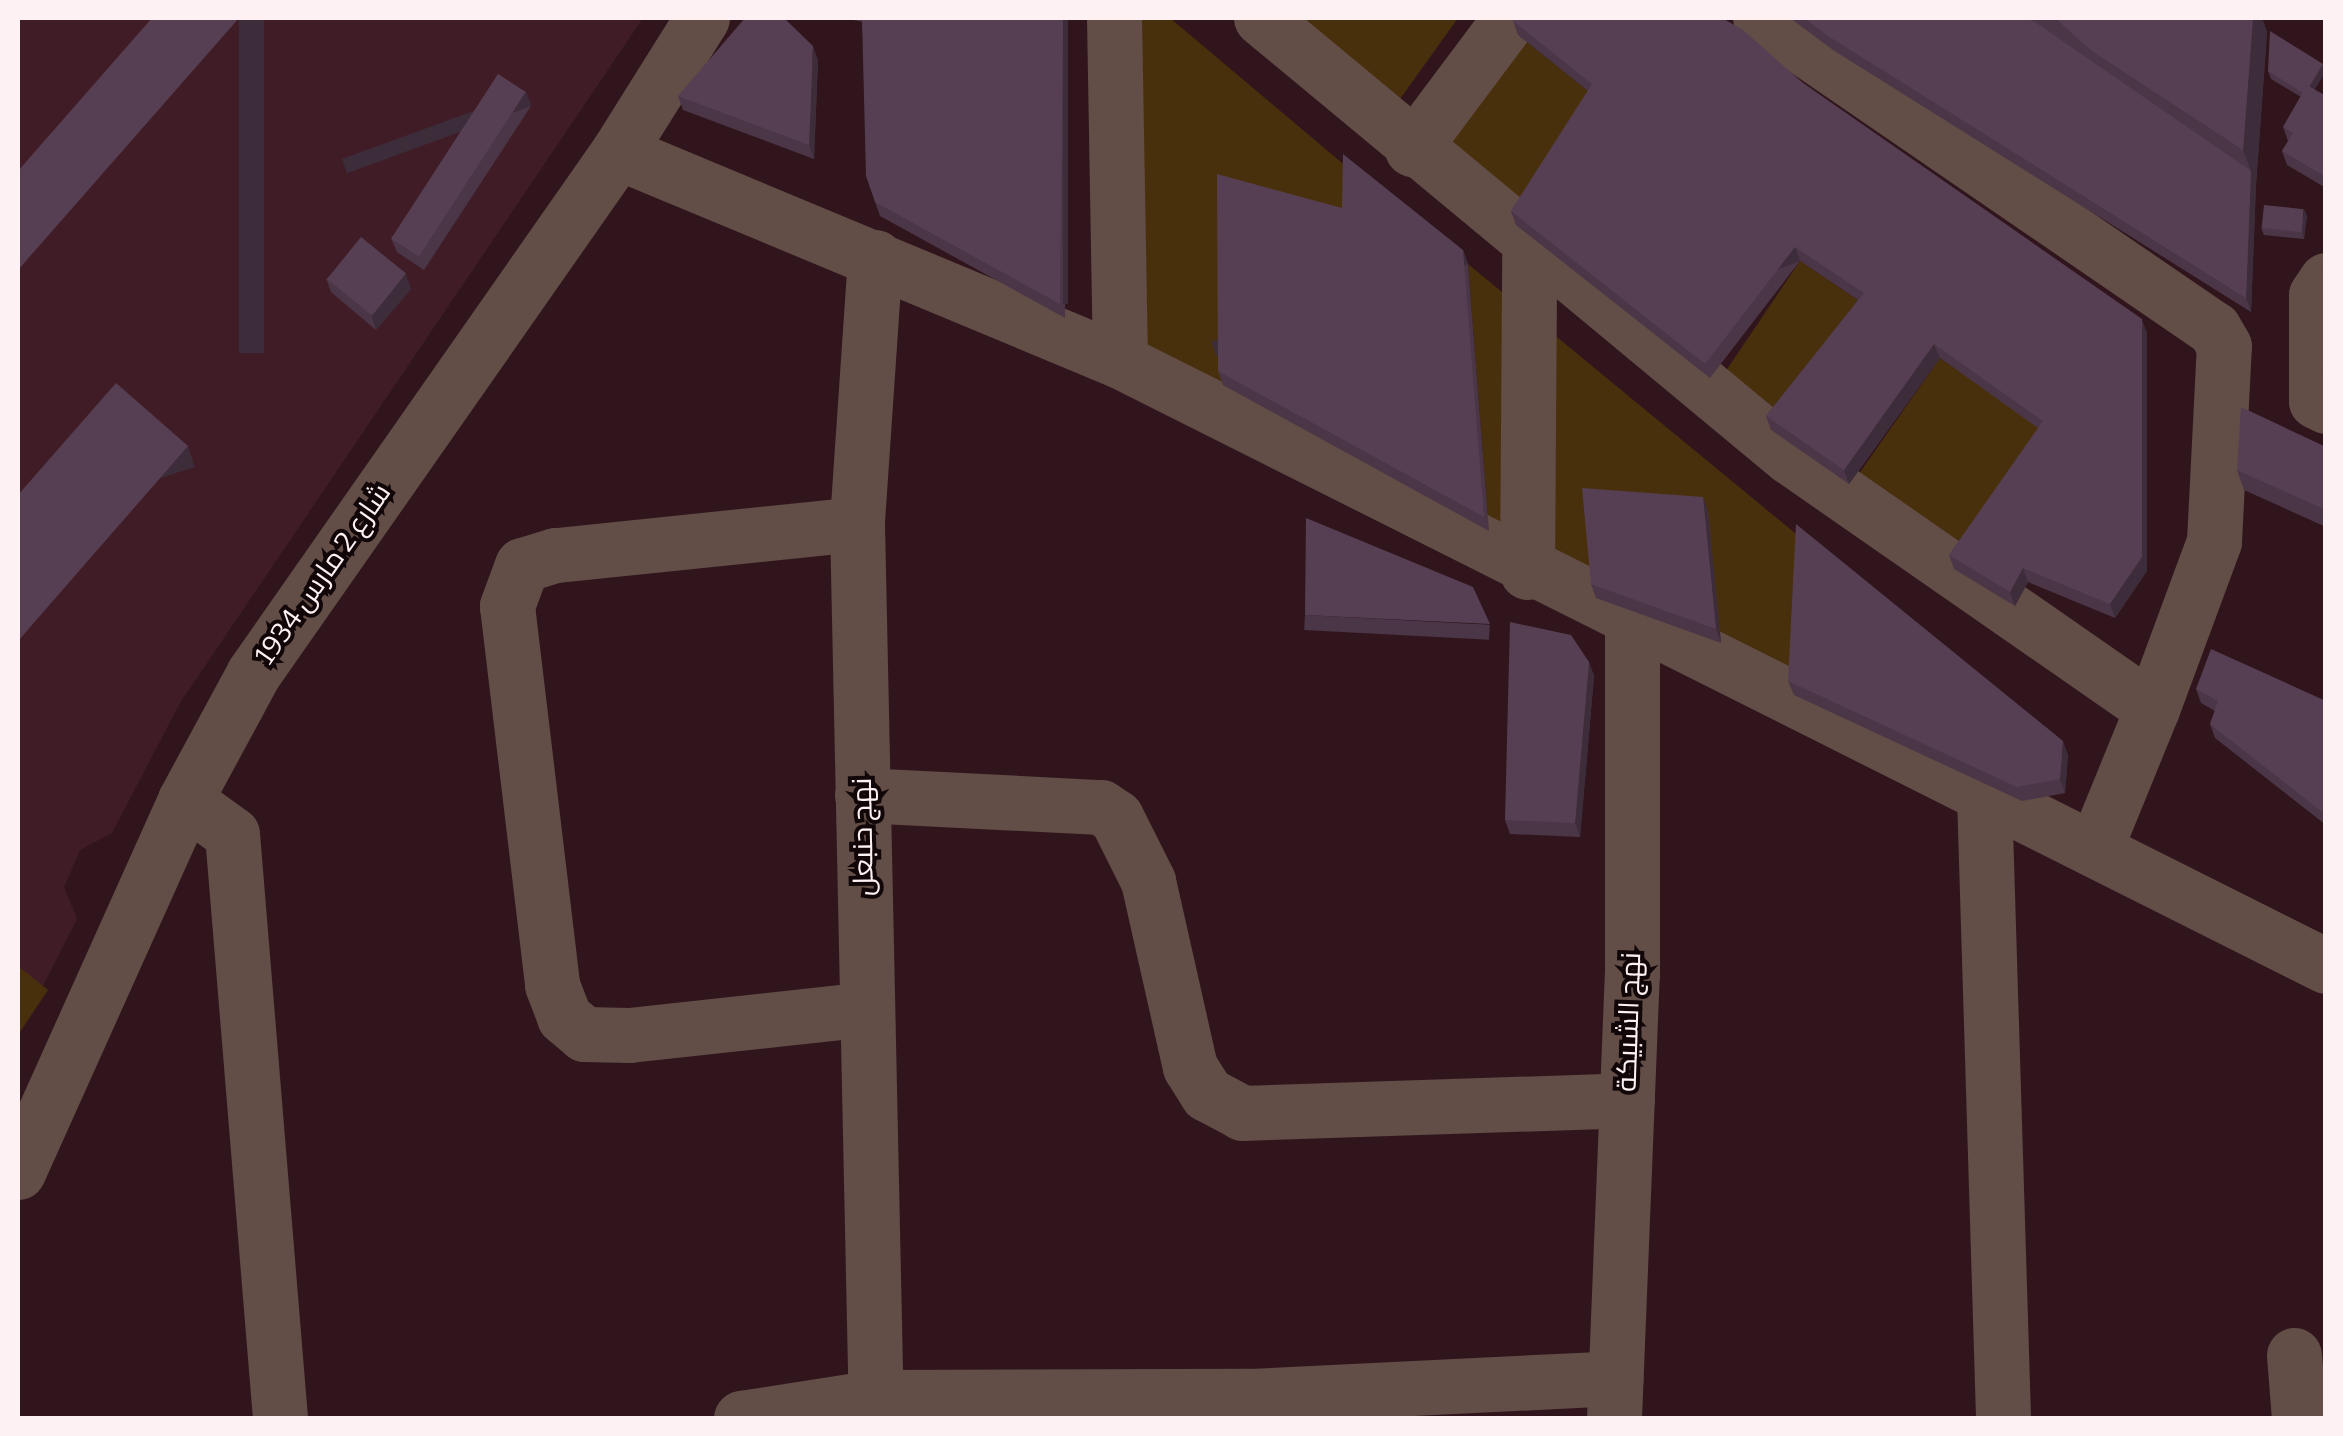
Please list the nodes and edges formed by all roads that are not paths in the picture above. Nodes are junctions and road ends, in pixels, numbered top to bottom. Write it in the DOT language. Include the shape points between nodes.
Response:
graph roads {
  1 [pos="702,18"];
  2 [pos="1114,18"];
  3 [pos="1261,18"];
  4 [pos="1510,18"];
  5 [pos="1760,18"];
  6 [pos="1412,149"];
  7 [pos="618,152"];
  8 [pos="1529,246"];
  9 [pos="875,257"];
  10 [pos="2326,280"];
  11 [pos="1120,361"];
  12 [pos="2326,406"];
  13 [pos="857,524"];
  14 [pos="1527,572"];
  15 [pos="1632,625"];
  16 [pos="2152,709"];
  17 [pos="862,795"];
  18 [pos="1984,795"];
  19 [pos="185,800"];
  20 [pos="2096,846"];
  21 [pos="2326,966"];
  22 [pos="866,1009"];
  23 [pos="1627,1100"];
  24 [pos="18,1172"];
  25 [pos="2294,1355"];
  26 [pos="1615,1398"];
  27 [pos="876,1408"];
  28 [pos="280,1418"];
  29 [pos="741,1418"];
  30 [pos="2004,1418"];
  31 [pos="2299,1418"];
  1 -- 7 [label="street, شارع 2 مارس 1934"];
  2 -- 11 [label="street"];
  3 -- 6 [label="street"];
  4 -- 6 [label="street"];
  5 -- 16 [label="street" via="2214,329 2224,346 2214,542"];
  6 -- 8 [label="street"];
  7 -- 9 [label="street"];
  7 -- 19 [label="street, شارع 2 مارس 1934" via="253,674"];
  8 -- 14 [label="street"];
  8 -- 16 [label="street" via="1811,473"];
  9 -- 11 [label="street"];
  9 -- 13 [label="street, نهج حنبعل"];
  10 -- 12 [label="street" via="2316,295 2316,401"];
  11 -- 14 [label="street"];
  13 -- 17 [label="street, نهج حنبعل"];
  13 -- 22 [label="street" via="555,555 522,565 507,606 564,1018 584,1034 629,1036"];
  14 -- 15 [label="street"];
  15 -- 18 [label="street"];
  15 -- 23 [label="street, نهج الشبيكة"];
  16 -- 20 [label="street"];
  17 -- 22 [label="street, نهج حنبعل"];
  17 -- 23 [label="street" via="1101,807 1116,817 1148,881 1190,1067 1207,1094 1242,1114"];
  18 -- 20 [label="street"];
  18 -- 30 [label="street"];
  19 -- 24 [label="street, شارع 2 مارس 1934"];
  19 -- 28 [label="street" via="232,834"];
  20 -- 21 [label="street"];
  22 -- 27 [label="street, نهج حنبعل"];
  23 -- 26 [label="street, نهج الشبيكة"];
  25 -- 31 [label="street"];
  26 -- 27 [label="street" via="1250,1396"];
  27 -- 29 [label="street"];
}
